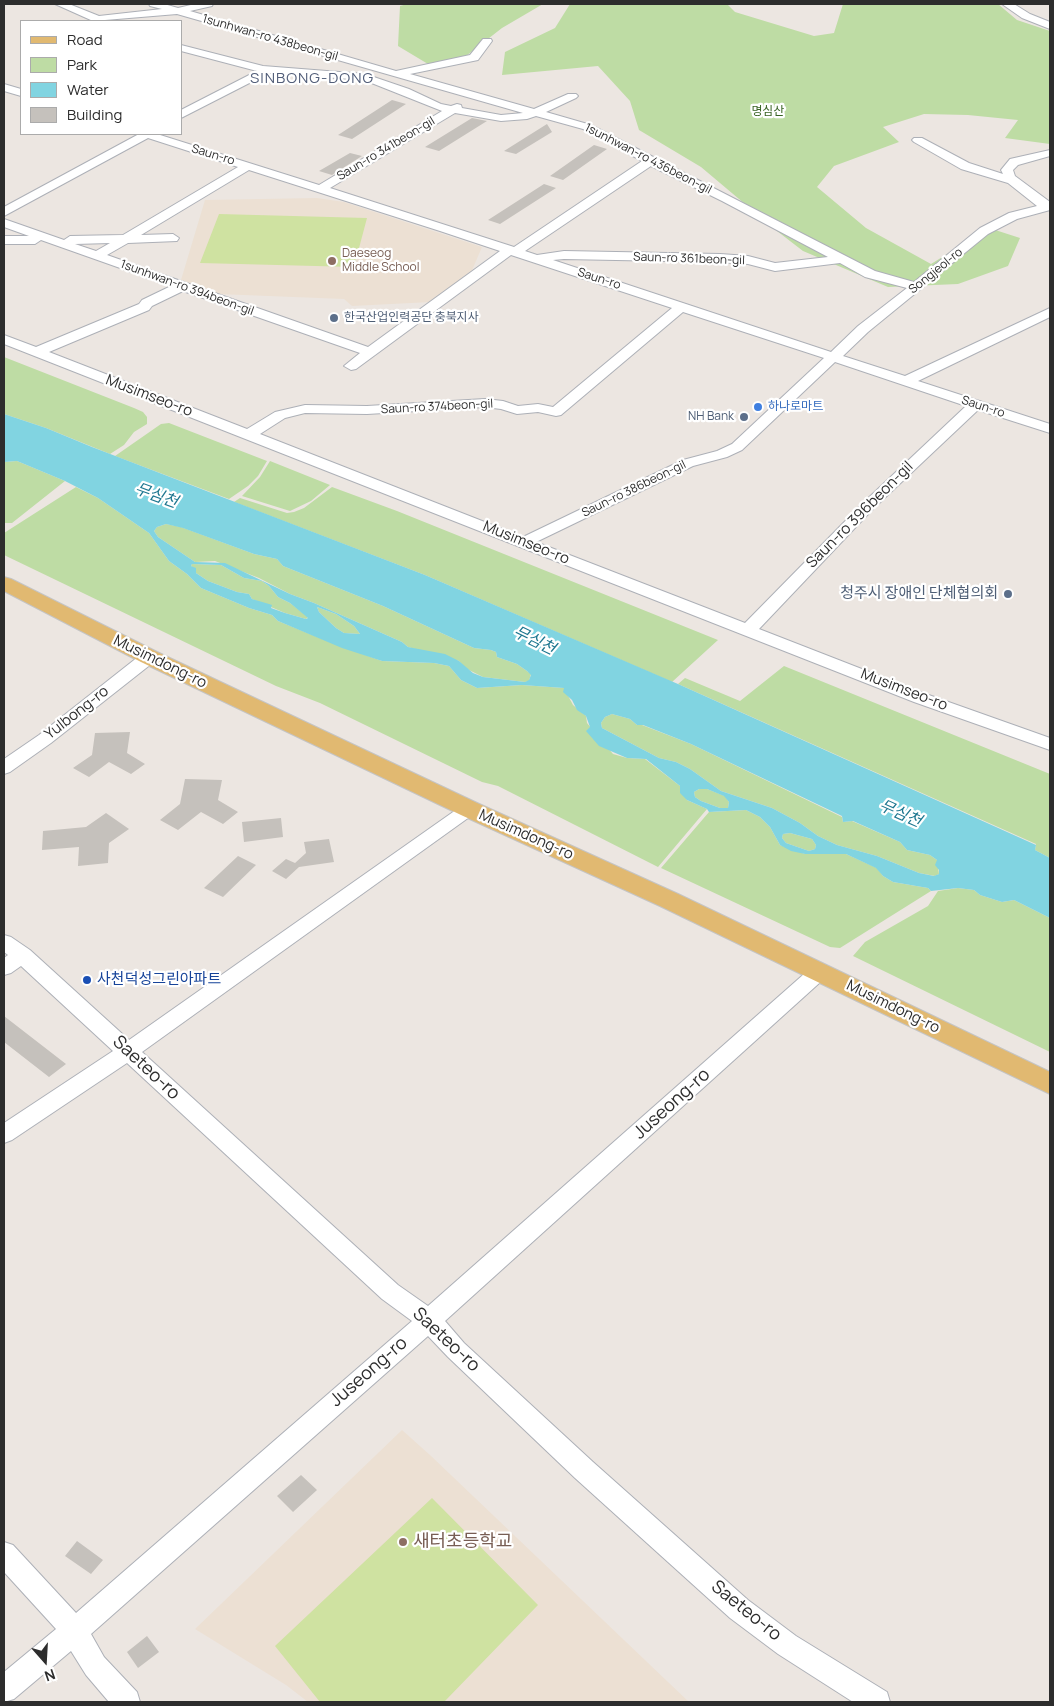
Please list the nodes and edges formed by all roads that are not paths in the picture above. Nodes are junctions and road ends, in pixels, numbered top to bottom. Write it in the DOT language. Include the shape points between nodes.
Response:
graph roads {
  1 [pos="60,4"];
  2 [pos="154,4"];
  3 [pos="208,4"];
  4 [pos="1008,4"];
  5 [pos="177,10"];
  6 [pos="1050,13"];
  7 [pos="1026,16"];
  8 [pos="100,20"];
  9 [pos="1050,26"];
  10 [pos="486,41"];
  11 [pos="182,48"];
  12 [pos="268,69"];
  13 [pos="395,74"];
  14 [pos="371,80"];
  15 [pos="4,87"];
  16 [pos="20,93"];
  17 [pos="478,96"];
  18 [pos="572,96"];
  19 [pos="452,110"];
  20 [pos="537,112"];
  21 [pos="182,115"];
  22 [pos="144,135"];
  23 [pos="149,135"];
  24 [pos="918,140"];
  25 [pos="1050,153"];
  26 [pos="650,161"];
  27 [pos="248,166"];
  28 [pos="1012,180"];
  29 [pos="320,189"];
  30 [pos="1048,207"];
  31 [pos="4,212"];
  32 [pos="4,224"];
  33 [pos="173,238"];
  34 [pos="4,240"];
  35 [pos="53,240"];
  36 [pos="123,241"];
  37 [pos="512,251"];
  38 [pos="97,256"];
  39 [pos="535,258"];
  40 [pos="842,259"];
  41 [pos="182,286"];
  42 [pos="916,287"];
  43 [pos="147,303"];
  44 [pos="681,307"];
  45 [pos="1050,312"];
  46 [pos="4,339"];
  47 [pos="36,352"];
  48 [pos="370,352"];
  49 [pos="832,357"];
  50 [pos="351,366"];
  51 [pos="906,381"];
  52 [pos="976,404"];
  53 [pos="1050,429"];
  54 [pos="250,434"];
  55 [pos="524,542"];
  56 [pos="4,583"];
  57 [pos="748,630"];
  58 [pos="149,657"];
  59 [pos="1050,744"];
  60 [pos="4,768"];
  61 [pos="469,808"];
  62 [pos="4,942"];
  63 [pos="13,962"];
  64 [pos="819,972"];
  65 [pos="129,1051"];
  66 [pos="1050,1084"];
  67 [pos="4,1134"];
  68 [pos="429,1320"];
  69 [pos="4,1554"];
  70 [pos="74,1630"];
  71 [pos="4,1689"];
  72 [pos="127,1702"];
  73 [pos="877,1702"];
  1 -- 8 [label="street"];
  2 -- 5 [label="street, 1sunhwan-ro 438beon-gil"];
  3 -- 5 [label="street, 1sunhwan-ro 438beon-gil"];
  4 -- 7 [label="street"];
  5 -- 8 [label="street"];
  5 -- 13 [label="street, 1sunhwan-ro 438beon-gil"];
  6 -- 7 [label="street"];
  7 -- 9 [label="street"];
  10 -- 13 [label="street" via="474,58"];
  11 -- 12 [label="street"];
  12 -- 14 [label="street"];
  12 -- 21 [label="street"];
  13 -- 14 [label="street"];
  13 -- 17 [label="street, 1sunhwan-ro 438beon-gil"];
  14 -- 19 [label="street"];
  15 -- 16 [label="street"];
  17 -- 19 [label="street"];
  17 -- 20 [label="street, 1sunhwan-ro 436beon-gil"];
  18 -- 20 [label="street"];
  19 -- 20 [label="street" via="509,119"];
  19 -- 29 [label="street, Saun-ro 341beon-gil"];
  20 -- 26 [label="street, 1sunhwan-ro 436beon-gil" via="587,126"];
  22 -- 31 [label="street"];
  23 -- 27 [label="street, Saun-ro"];
  24 -- 28 [label="street" via="971,168"];
  25 -- 28 [label="street" via="1014,162 1007,170"];
  26 -- 37 [label="street"];
  26 -- 40 [label="street, 1sunhwan-ro 436beon-gil"];
  27 -- 29 [label="street, Saun-ro"];
  27 -- 36 [label="street"];
  28 -- 30 [label="street"];
  29 -- 37 [label="street, Saun-ro"];
  30 -- 42 [label="street, Songjeol-ro" via="994,224"];
  32 -- 35 [label="street, 1sunhwan-ro 394beon-gil"];
  33 -- 36 [label="street"];
  34 -- 35 [label="street"];
  35 -- 36 [label="street"];
  35 -- 38 [label="street, 1sunhwan-ro 394beon-gil"];
  36 -- 38 [label="street"];
  37 -- 39 [label="street, Saun-ro"];
  37 -- 48 [label="street"];
  38 -- 41 [label="street, 1sunhwan-ro 394beon-gil"];
  39 -- 40 [label="street, Saun-ro 361beon-gil" via="564,255 720,258 776,267"];
  39 -- 44 [label="street, Saun-ro"];
  40 -- 42 [label="street, 1sunhwan-ro 436beon-gil" via="870,274"];
  41 -- 43 [label="street"];
  41 -- 48 [label="street, 1sunhwan-ro 394beon-gil"];
  42 -- 49 [label="street, Songjeol-ro"];
  43 -- 47 [label="street"];
  44 -- 49 [label="street, Saun-ro"];
  44 -- 54 [label="street, Saun-ro 374beon-gil" via="556,412 538,408 517,410 484,403 367,410 305,408 280,416"];
  45 -- 51 [label="street"];
  46 -- 47 [label="street, Musimseo-ro"];
  47 -- 54 [label="street, Musimseo-ro"];
  48 -- 50 [label="street"];
  49 -- 51 [label="street, Saun-ro"];
  49 -- 55 [label="street, Saun-ro 386beon-gil" via="763,425 729,452 688,463"];
  51 -- 52 [label="street, Saun-ro"];
  52 -- 53 [label="street, Saun-ro"];
  52 -- 57 [label="street, Saun-ro 396beon-gil" via="868,506"];
  54 -- 55 [label="street, Musimseo-ro"];
  55 -- 57 [label="street, Musimseo-ro"];
  56 -- 58 [label="main road, Musimdong-ro"];
  57 -- 59 [label="street, Musimseo-ro" via="920,698"];
  58 -- 60 [label="street, Yulbong-ro"];
  58 -- 61 [label="main road, Musimdong-ro"];
  61 -- 64 [label="main road, Musimdong-ro"];
  61 -- 65 [label="street"];
  62 -- 63 [label="street, Saeteo-ro"];
  63 -- 65 [label="street, Saeteo-ro"];
  64 -- 66 [label="main road, Musimdong-ro"];
  64 -- 68 [label="street, Juseong-ro"];
  65 -- 67 [label="street"];
  65 -- 68 [label="street, Saeteo-ro" via="390,1292"];
  68 -- 70 [label="street, Juseong-ro"];
  68 -- 73 [label="street, Saeteo-ro" via="456,1350 584,1470 739,1609 787,1645"];
  69 -- 70 [label="street"];
  70 -- 71 [label="street, Juseong-ro"];
  70 -- 72 [label="street" via="95,1666"];
}
